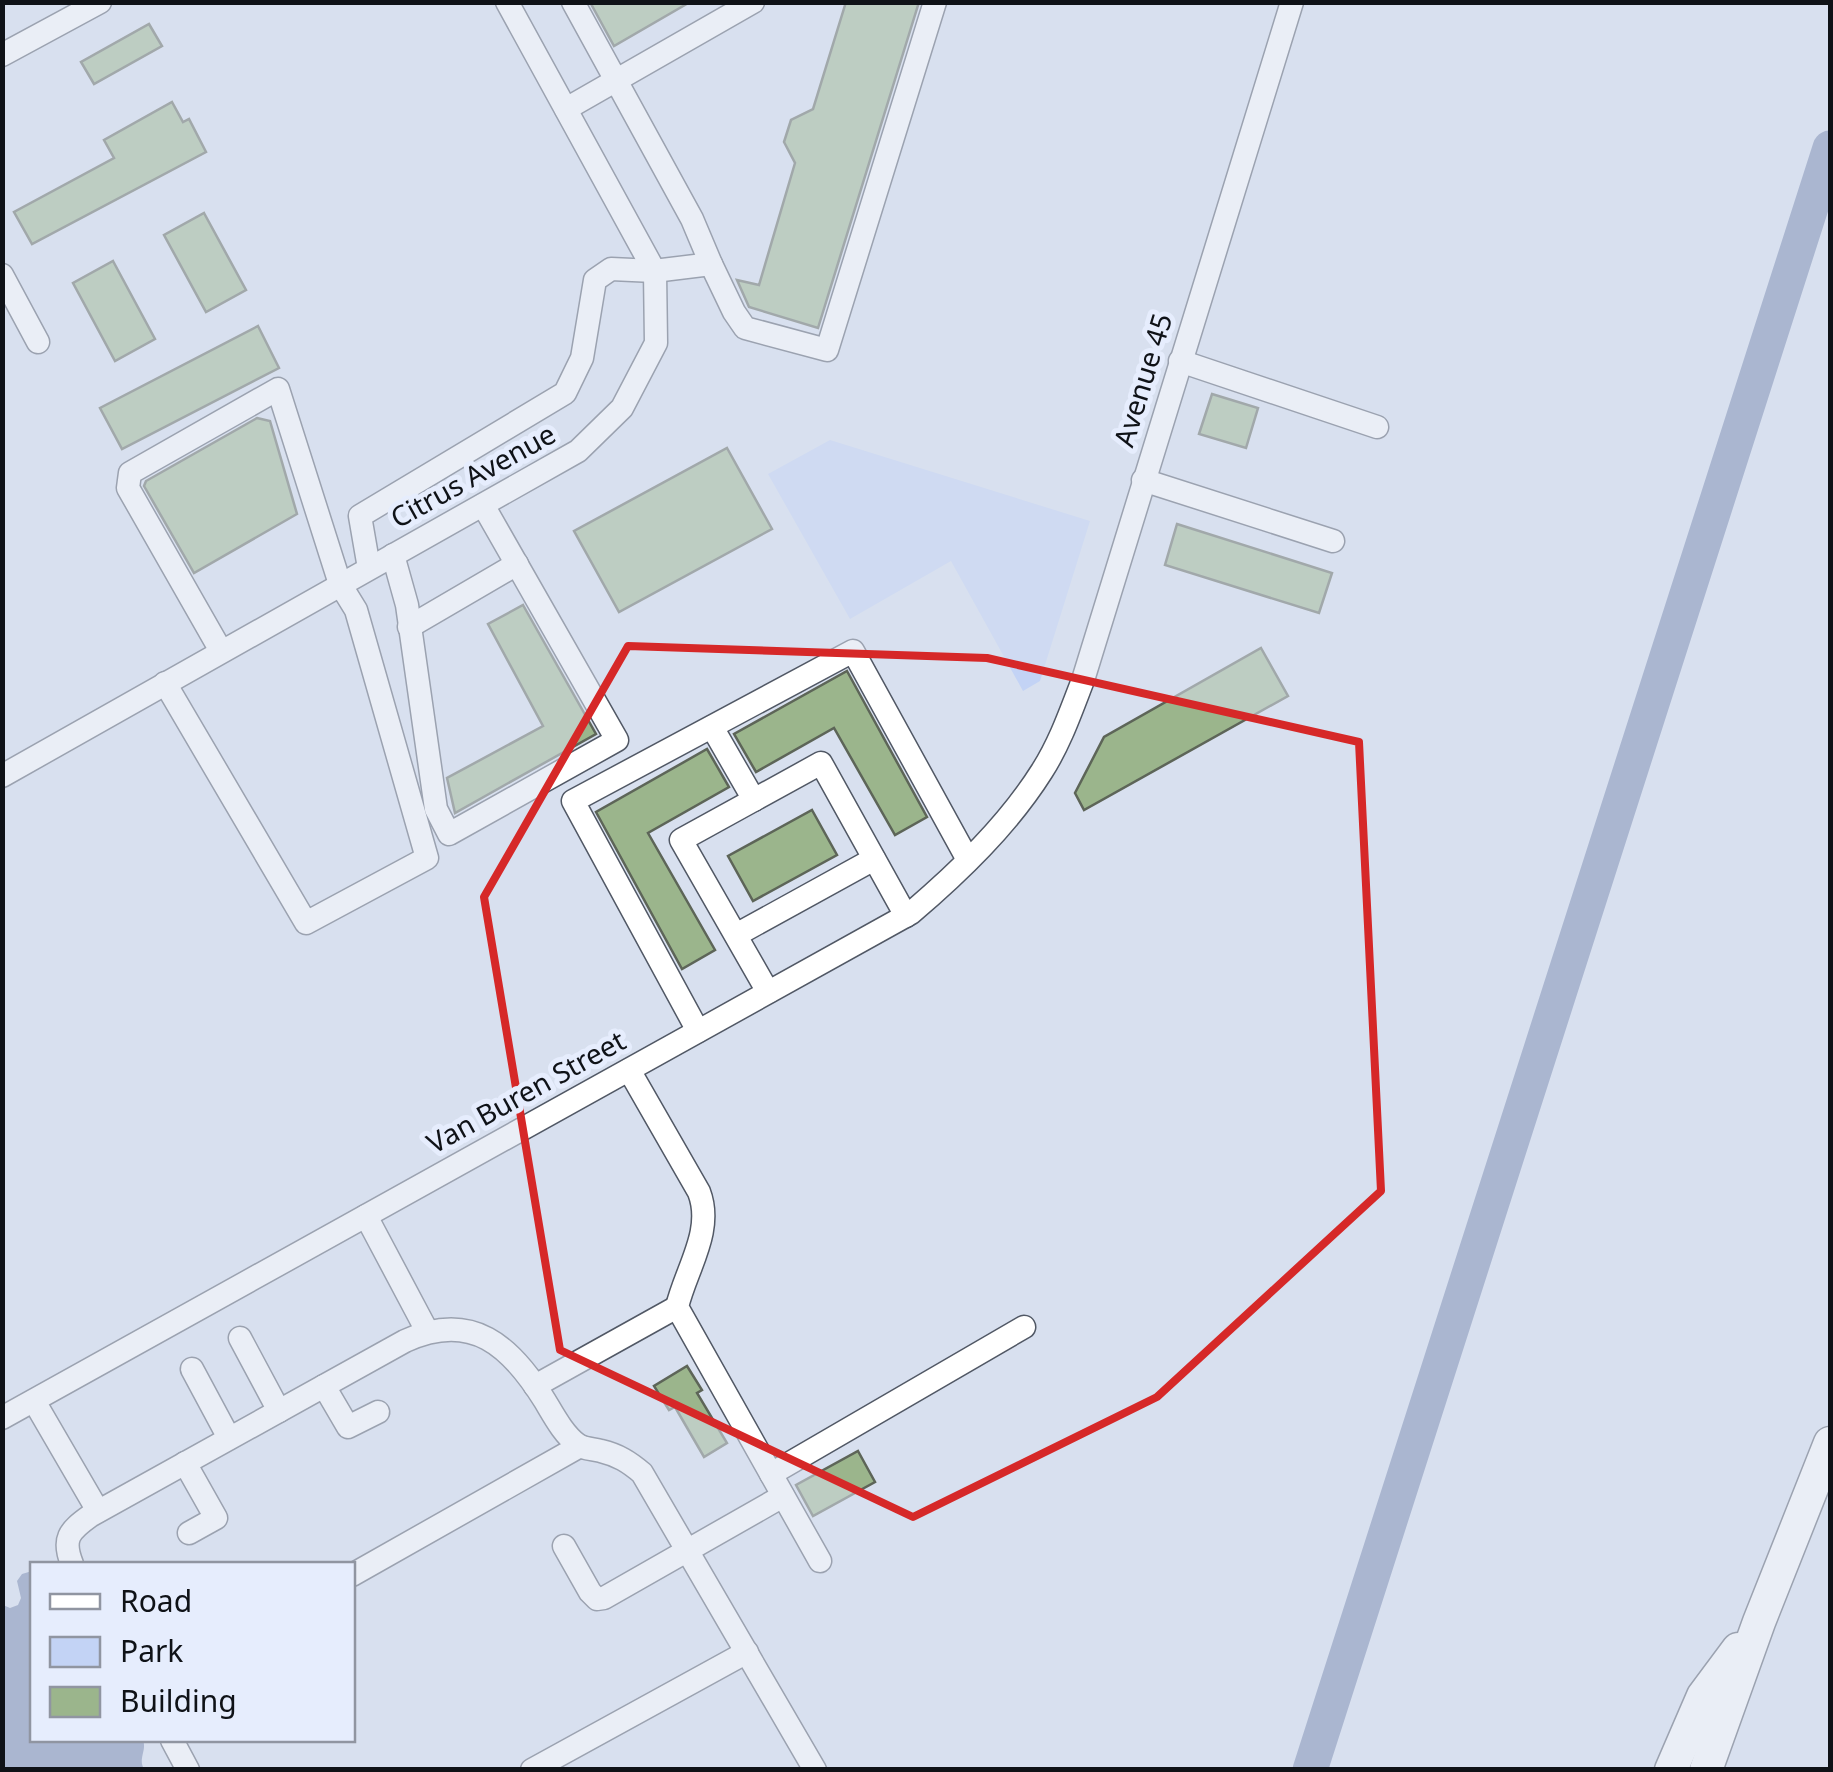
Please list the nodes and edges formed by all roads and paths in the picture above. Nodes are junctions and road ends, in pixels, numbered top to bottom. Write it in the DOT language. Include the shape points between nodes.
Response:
graph roads {
  1 [pos="100,2"];
  2 [pos="507,2"];
  3 [pos="573,2"];
  4 [pos="752,2"];
  5 [pos="935,2"];
  6 [pos="1292,2"];
  7 [pos="2,55"];
  8 [pos="616,80"];
  9 [pos="566,109"];
  10 [pos="711,264"];
  11 [pos="654,271"];
  12 [pos="2,275"];
  13 [pos="38,342"];
  14 [pos="1180,361"];
  15 [pos="1377,427"];
  16 [pos="1143,480"];
  17 [pos="483,505"];
  18 [pos="1333,541"];
  19 [pos="393,555"];
  20 [pos="516,564"];
  21 [pos="369,568"];
  22 [pos="340,584"];
  23 [pos="409,627"];
  24 [pos="221,652"];
  25 [pos="166,683"];
  26 [pos="712,726"];
  27 [pos="1042,772"];
  28 [pos="2,776"];
  29 [pos="754,800"];
  30 [pos="874,859"];
  31 [pos="968,860"];
  32 [pos="906,916"];
  33 [pos="736,936"];
  34 [pos="768,992"];
  35 [pos="698,1031"];
  36 [pos="629,1070"];
  37 [pos="366,1216"];
  38 [pos="677,1307"];
  39 [pos="1024,1328"];
  40 [pos="426,1330"];
  41 [pos="240,1338"];
  42 [pos="192,1368"];
  43 [pos="324,1386"];
  44 [pos="536,1386"];
  45 [pos="34,1400"];
  46 [pos="279,1410"];
  47 [pos="378,1412"];
  48 [pos="2,1418"];
  49 [pos="230,1438"];
  50 [pos="1830,1443"];
  51 [pos="580,1446"];
  52 [pos="184,1463"];
  53 [pos="770,1474"];
  54 [pos="783,1496"];
  55 [pos="98,1511"];
  56 [pos="188,1533"];
  57 [pos="564,1546"];
  58 [pos="688,1550"];
  59 [pos="820,1561"];
  60 [pos="71,1562"];
  61 [pos="355,1573"];
  62 [pos="1760,1622"];
  63 [pos="746,1652"];
  64 [pos="173,1742"];
  65 [pos="574,1760"];
  66 [pos="188,1770"];
  67 [pos="532,1770"];
  68 [pos="815,1770"];
  69 [pos="1671,1770"];
  70 [pos="1706,1770"];
  1 -- 7 [label="street"];
  2 -- 9 [label="street, Citrus Avenue"];
  3 -- 8 [label="street"];
  4 -- 8 [label="street"];
  5 -- 10 [label="street" via="827,350 744,328"];
  6 -- 14 [label="street, Avenue 45"];
  8 -- 9 [label="street"];
  8 -- 10 [label="street"];
  9 -- 11 [label="street, Citrus Avenue"];
  10 -- 11 [label="street"];
  11 -- 17 [label="street, Citrus Avenue" via="656,343 622,408 578,451"];
  11 -- 21 [label="street" via="610,269 595,280 582,358 564,393 360,516"];
  12 -- 13 [label="street"];
  14 -- 15 [label="street"];
  14 -- 16 [label="street, Avenue 45"];
  16 -- 18 [label="street"];
  16 -- 27 [label="street, Avenue 45" via="1083,680"];
  17 -- 19 [label="street, Citrus Avenue"];
  17 -- 20 [label="street"];
  19 -- 21 [label="street, Citrus Avenue"];
  19 -- 23 [label="street"];
  20 -- 23 [label="street"];
  20 -- 23 [label="street" via="617,740 449,834 436,809"];
  21 -- 22 [label="street, Citrus Avenue"];
  22 -- 24 [label="street, Citrus Avenue"];
  22 -- 24 [label="street" via="278,390 130,473 128,488"];
  22 -- 25 [label="street" via="356,610 428,858 306,923"];
  24 -- 25 [label="street, Citrus Avenue"];
  25 -- 28 [label="street, Citrus Avenue"];
  26 -- 29 [label="street"];
  26 -- 31 [label="street" via="854,652"];
  26 -- 35 [label="street" via="573,801"];
  27 -- 31 [label="street, Van Buren Street"];
  29 -- 30 [label="street" via="821,763"];
  29 -- 33 [label="street" via="681,840"];
  30 -- 32 [label="street"];
  30 -- 33 [label="street"];
  31 -- 32 [label="street, Van Buren Street"];
  32 -- 34 [label="street, Van Buren Street"];
  33 -- 34 [label="street"];
  34 -- 35 [label="street, Van Buren Street"];
  35 -- 36 [label="street, Van Buren Street"];
  36 -- 37 [label="street, Van Buren Street"];
  36 -- 38 [label="street" via="706,1209"];
  37 -- 40 [label="street"];
  37 -- 45 [label="street, Van Buren Street"];
  38 -- 44 [label="street"];
  38 -- 53 [label="street"];
  39 -- 53 [label="street"];
  40 -- 43 [label="street"];
  40 -- 44 [label="street" via="473,1332 499,1344"];
  41 -- 46 [label="street"];
  42 -- 49 [label="street"];
  43 -- 46 [label="street"];
  43 -- 47 [label="street" via="348,1428"];
  44 -- 51 [label="street"];
  45 -- 48 [label="street, Van Buren Street"];
  45 -- 55 [label="street"];
  46 -- 49 [label="street"];
  49 -- 52 [label="street"];
  50 -- 62 [label="highway"];
  51 -- 58 [label="street" via="626,1459 642,1473"];
  51 -- 61 [label="street"];
  52 -- 55 [label="street"];
  52 -- 56 [label="street" via="216,1518"];
  53 -- 54 [label="street"];
  54 -- 58 [label="street"];
  54 -- 59 [label="street"];
  55 -- 60 [label="street" via="67,1536"];
  57 -- 58 [label="street" via="598,1598"];
  58 -- 63 [label="street"];
  62 -- 69 [label="highway" via="1703,1696"];
  62 -- 70 [label="highway"];
  63 -- 65 [label="street"];
  63 -- 68 [label="street"];
  64 -- 66 [label="street"];
  65 -- 67 [label="street"];
}
